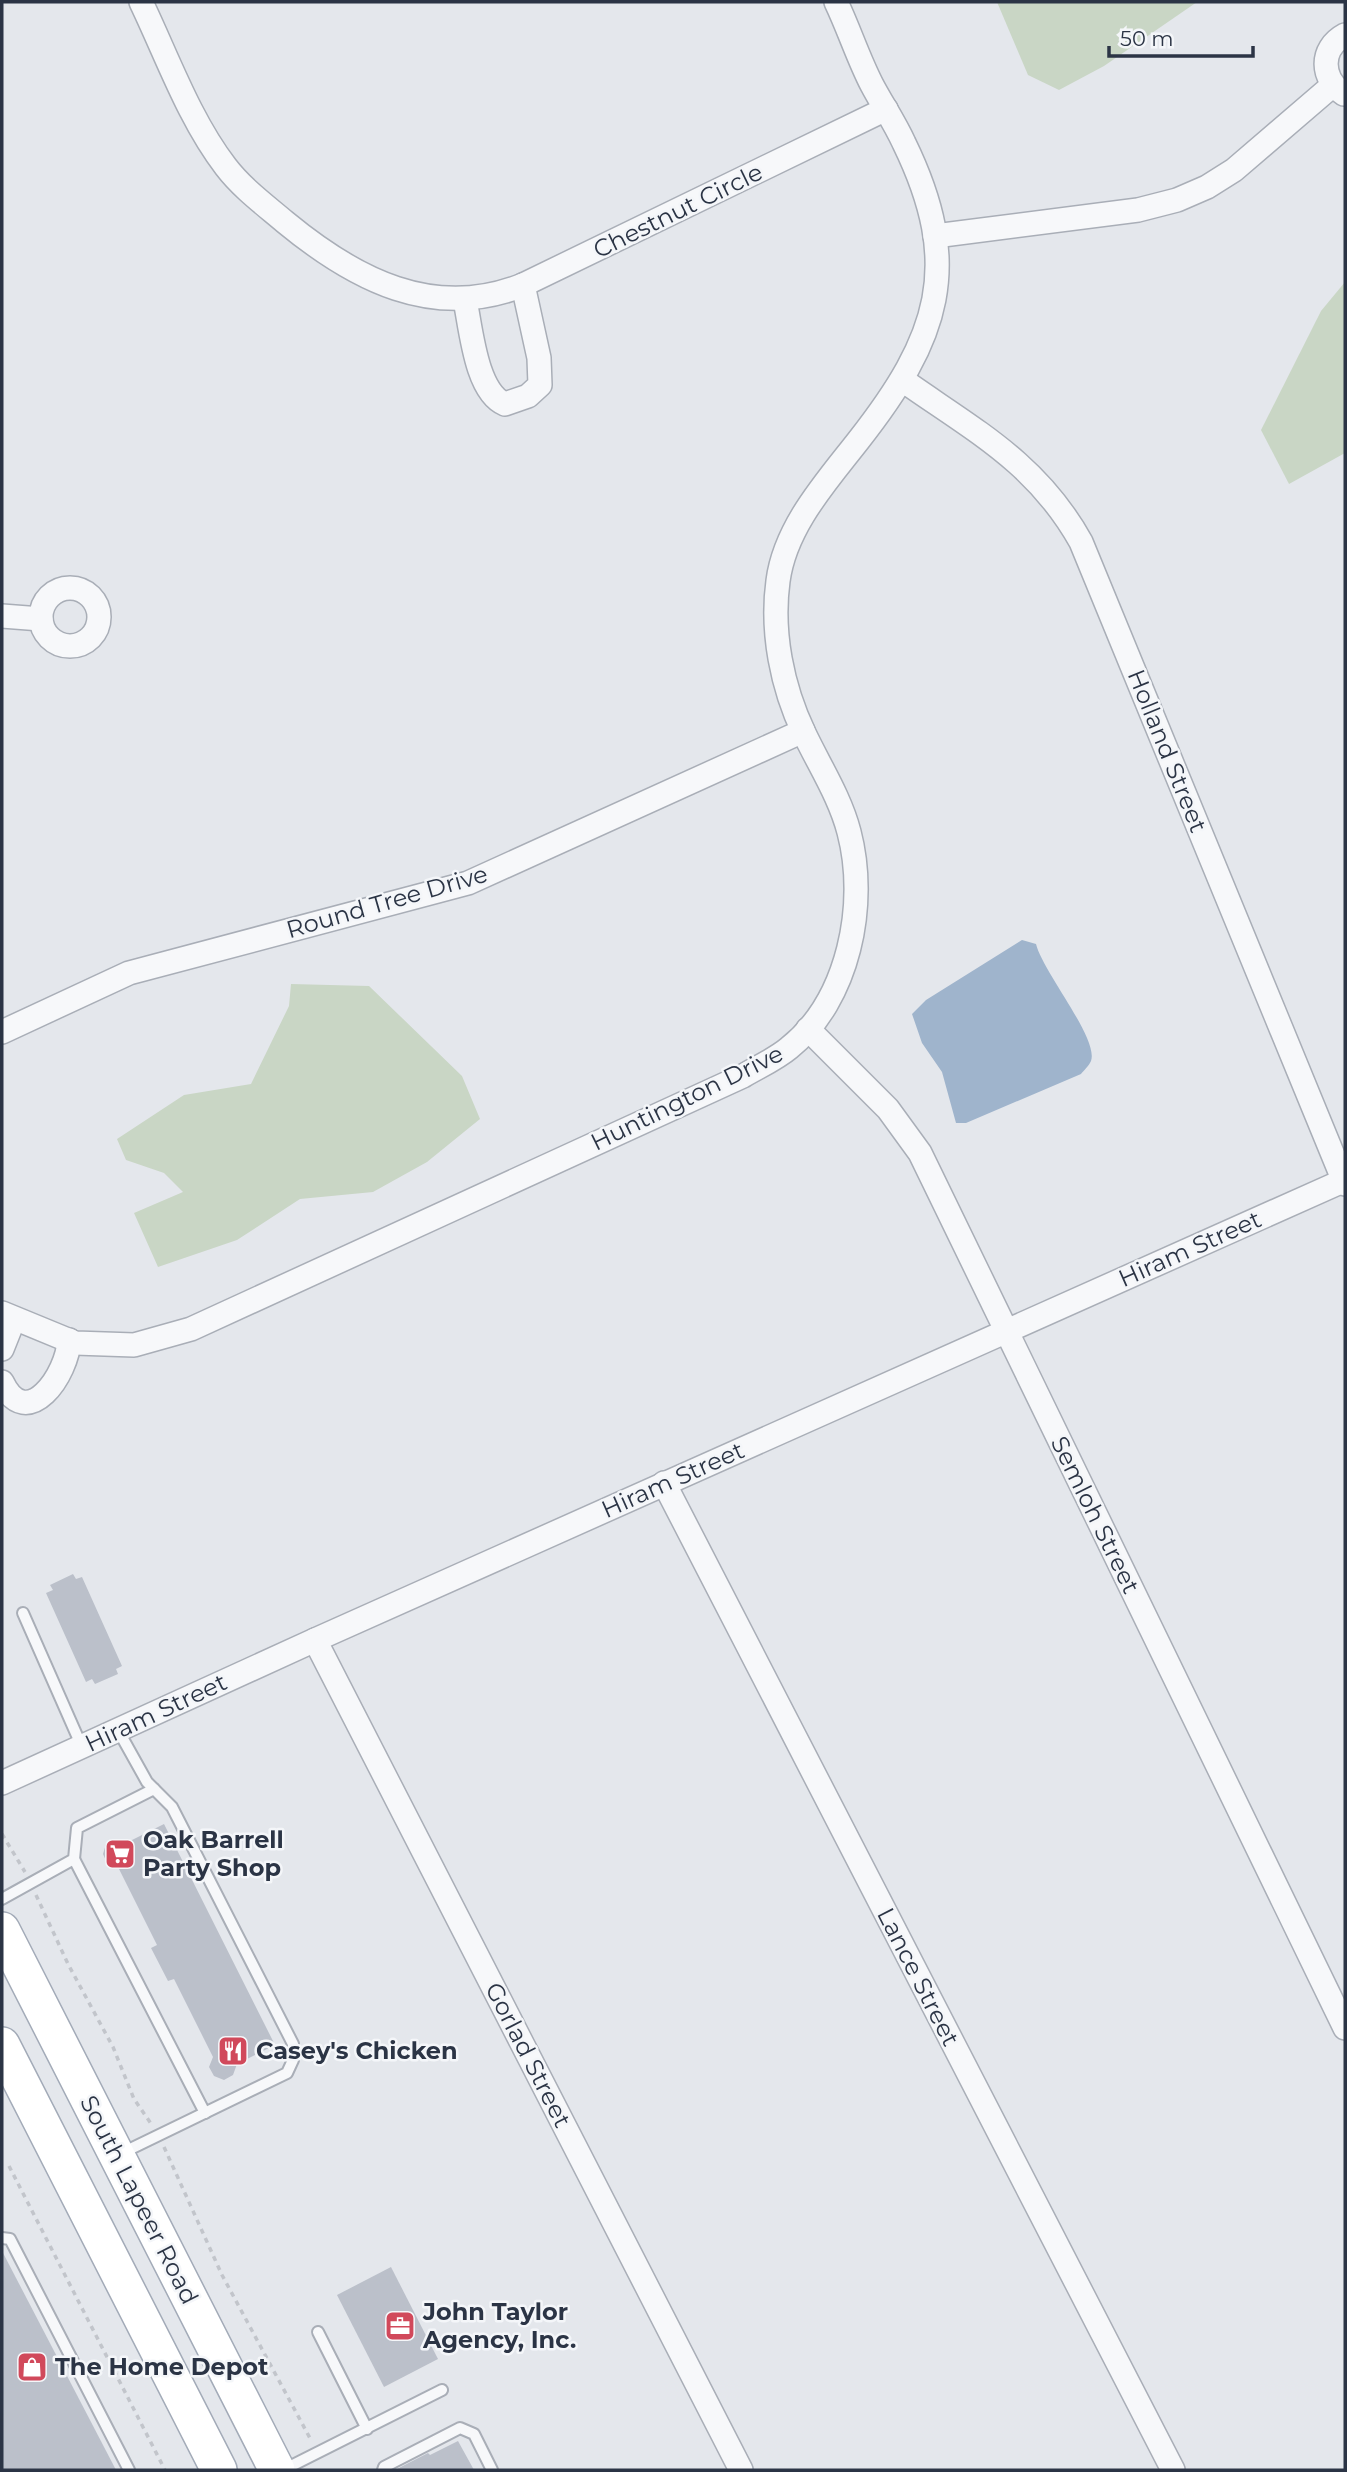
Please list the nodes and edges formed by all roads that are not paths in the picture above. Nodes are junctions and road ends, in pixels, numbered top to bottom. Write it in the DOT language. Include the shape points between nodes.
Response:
graph roads {
  1 [pos="141,2"];
  2 [pos="836,2"];
  3 [pos="1345,36"];
  4 [pos="1339,90"];
  5 [pos="886,109"];
  6 [pos="935,236"];
  7 [pos="523,285"];
  8 [pos="464,300"];
  9 [pos="904,381"];
  10 [pos="2,616"];
  11 [pos="41,619"];
  12 [pos="803,731"];
  13 [pos="808,1029"];
  14 [pos="2,1032"];
  15 [pos="1345,1182"];
  16 [pos="8,1316"];
  17 [pos="1005,1331"];
  18 [pos="69,1340"];
  19 [pos="2,1349"];
  20 [pos="2,1382"];
  21 [pos="664,1483"];
  22 [pos="23,1613"];
  23 [pos="315,1640"];
  24 [pos="118,1730"];
  25 [pos="82,1747"];
  26 [pos="2,1783"];
  27 [pos="154,1789"];
  28 [pos="74,1859"];
  29 [pos="2,1899"];
  30 [pos="2,1930"];
  31 [pos="1345,2028"];
  32 [pos="2,2045"];
  33 [pos="205,2113"];
  34 [pos="116,2156"];
  35 [pos="2,2238"];
  36 [pos="318,2332"];
  37 [pos="442,2390"];
  38 [pos="237,2393"];
  39 [pos="186,2404"];
  40 [pos="368,2429"];
  41 [pos="129,2470"];
  42 [pos="219,2470"];
  43 [pos="276,2470"];
  44 [pos="283,2470"];
  45 [pos="383,2470"];
  46 [pos="492,2470"];
  47 [pos="741,2470"];
  48 [pos="1173,2470"];
  1 -- 8 [label="street, Chestnut Circle" via="195,116 227,167 258,199 331,258 381,285"];
  2 -- 5 [label="street, Huntington Drive"];
  3 -- 4 [label="street" via="1329,49 1326,62 1327,74"];
  4 -- 6 [label="street" via="1234,170 1177,200 1138,210"];
  5 -- 6 [label="street, Huntington Drive" via="929,204"];
  5 -- 7 [label="street, Chestnut Circle"];
  6 -- 9 [label="street, Huntington Drive" via="937,285 932,316"];
  7 -- 8 [label="street, Chestnut Circle"];
  7 -- 8 [label="street" via="539,358 540,385 528,396 505,404 484,385"];
  9 -- 12 [label="street, Huntington Drive" via="795,528 778,579 776,625 783,674"];
  9 -- 15 [label="street, Holland Street" via="1020,463 1064,511 1081,542"];
  10 -- 11 [label="street"];
  12 -- 13 [label="street, Huntington Drive" via="849,832 855,884 844,966 833,994"];
  12 -- 14 [label="street, Round Tree Drive" via="468,883 129,973"];
  13 -- 17 [label="street, Semloh Street" via="888,1109 920,1153"];
  13 -- 18 [label="street, Huntington Drive" via="789,1049 743,1076 191,1329 134,1345"];
  15 -- 17 [label="street, Hiram Street"];
  16 -- 18 [label="street, Huntington Drive"];
  16 -- 19 [label="street, Huntington Drive"];
  17 -- 21 [label="street, Hiram Street"];
  17 -- 31 [label="street, Semloh Street"];
  18 -- 20 [label="street" via="65,1366 43,1395 33,1401 22,1400 6,1391"];
  21 -- 23 [label="street, Hiram Street"];
  21 -- 48 [label="street, Lance Street"];
  22 -- 25 [label="lane"];
  23 -- 24 [label="street, Hiram Street"];
  23 -- 47 [label="street, Gorlad Street"];
  24 -- 25 [label="street, Hiram Street"];
  24 -- 27 [label="lane"];
  25 -- 26 [label="street, Hiram Street"];
  27 -- 28 [label="lane" via="76,1828"];
  27 -- 33 [label="lane" via="172,1807 293,2043 287,2073"];
  28 -- 29 [label="lane"];
  28 -- 33 [label="lane"];
  30 -- 34 [label="main road, South Lapeer Road"];
  32 -- 39 [label="main road"];
  33 -- 34 [label="lane"];
  34 -- 38 [label="main road, South Lapeer Road"];
  35 -- 41 [label="lane" via="10,2239"];
  36 -- 40 [label="lane"];
  37 -- 40 [label="lane"];
  38 -- 39 [label="main road" via="218,2408 197,2410"];
  38 -- 43 [label="main road, South Lapeer Road"];
  39 -- 42 [label="main road"];
  40 -- 44 [label="lane"];
  45 -- 46 [label="lane" via="460,2428 474,2434"];
}
